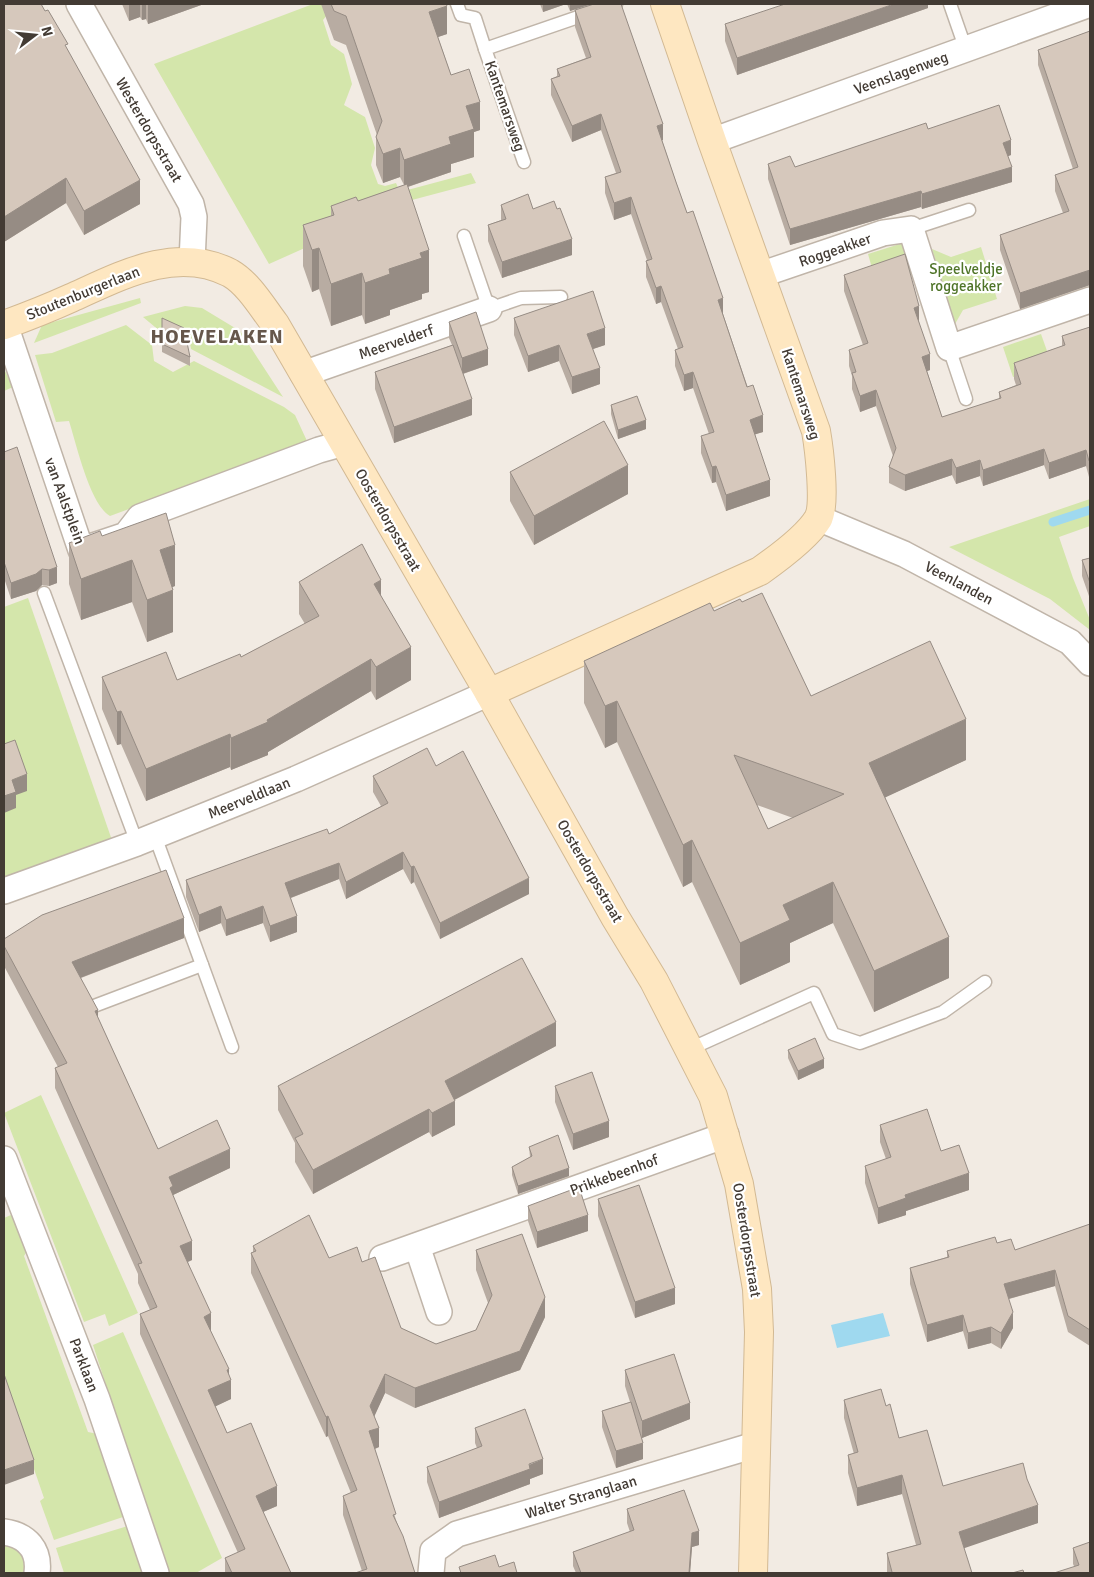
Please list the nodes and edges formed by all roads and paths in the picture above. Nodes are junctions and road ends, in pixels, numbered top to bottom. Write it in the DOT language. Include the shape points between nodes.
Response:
graph roads {
  1 [pos="78,4"];
  2 [pos="457,4"];
  3 [pos="616,4"];
  4 [pos="665,4"];
  5 [pos="950,4"];
  6 [pos="1090,4"];
  7 [pos="486,50"];
  8 [pos="966,50"];
  9 [pos="712,141"];
  10 [pos="524,162"];
  11 [pos="969,210"];
  12 [pos="910,229"];
  13 [pos="464,236"];
  14 [pos="192,262"];
  15 [pos="760,275"];
  16 [pos="561,297"];
  17 [pos="1090,300"];
  18 [pos="489,310"];
  19 [pos="4,325"];
  20 [pos="949,348"];
  21 [pos="303,374"];
  22 [pos="966,398"];
  23 [pos="344,443"];
  24 [pos="818,518"];
  25 [pos="44,593"];
  26 [pos="1090,663"];
  27 [pos="489,693"];
  28 [pos="146,840"];
  29 [pos="4,891"];
  30 [pos="202,965"];
  31 [pos="985,982"];
  32 [pos="94,1006"];
  33 [pos="232,1046"];
  34 [pos="690,1048"];
  35 [pos="726,1135"];
  36 [pos="4,1159"];
  37 [pos="417,1246"];
  38 [pos="382,1258"];
  39 [pos="439,1312"];
  40 [pos="755,1445"];
  41 [pos="4,1532"];
  42 [pos="37,1573"];
  43 [pos="156,1573"];
  44 [pos="430,1573"];
  45 [pos="752,1573"];
  1 -- 14 [label="street, Westerdorpsstraat" via="191,204 194,216"];
  2 -- 7 [label="lane, Kantemarsweg" via="461,15 475,18"];
  3 -- 7 [label="lane, Kantemarsweg"];
  4 -- 9 [label="street, Kantemarsweg"];
  5 -- 8 [label="lane"];
  6 -- 8 [label="street, Veenslagenweg"];
  7 -- 10 [label="lane, Kantemarsweg"];
  8 -- 9 [label="street, Veenslagenweg"];
  9 -- 15 [label="street, Kantemarsweg"];
  11 -- 12 [label="lane, Roggeakker"];
  12 -- 15 [label="street, Roggeakker" via="883,233"];
  12 -- 20 [label="street"];
  13 -- 18 [label="lane"];
  14 -- 19 [label="street, Stoutenburgerlaan" via="174,262 133,271"];
  14 -- 21 [label="street, Oosterdorpsstraat" via="231,274 248,288 275,324"];
  15 -- 24 [label="street, Kantemarsweg" via="816,430 822,468"];
  16 -- 18 [label="lane" via="521,298"];
  17 -- 20 [label="street"];
  18 -- 21 [label="street, Meervelderf"];
  19 -- 23 [label="street, van Aalstplein" via="81,550 126,535 140,517"];
  20 -- 22 [label="lane"];
  21 -- 23 [label="street, Oosterdorpsstraat"];
  23 -- 27 [label="street, Oosterdorpsstraat"];
  24 -- 26 [label="street, Veenlanden" via="904,554 1070,642"];
  24 -- 27 [label="street" via="787,552 760,571"];
  25 -- 28 [label="lane"];
  27 -- 28 [label="street, Meerveldlaan" via="296,779"];
  27 -- 34 [label="street, Oosterdorpsstraat"];
  28 -- 29 [label="street, Meerveldlaan"];
  28 -- 30 [label="lane"];
  30 -- 32 [label="lane"];
  30 -- 33 [label="lane"];
  31 -- 34 [label="lane" via="943,1012 860,1043 833,1034 814,993"];
  34 -- 35 [label="street, Oosterdorpsstraat" via="713,1096"];
  35 -- 37 [label="street, Prikkebeenhof"];
  35 -- 40 [label="street, Oosterdorpsstraat" via="739,1184 757,1289 759,1332"];
  36 -- 43 [label="street, Parklaan" via="97,1399"];
  37 -- 38 [label="street, Prikkebeenhof"];
  37 -- 39 [label="street"];
  40 -- 44 [label="street, Walter Stranglaan" via="457,1534 433,1551"];
  40 -- 45 [label="street, Oosterdorpsstraat"];
  41 -- 42 [label="street" via="26,1540 36,1552"];
}
